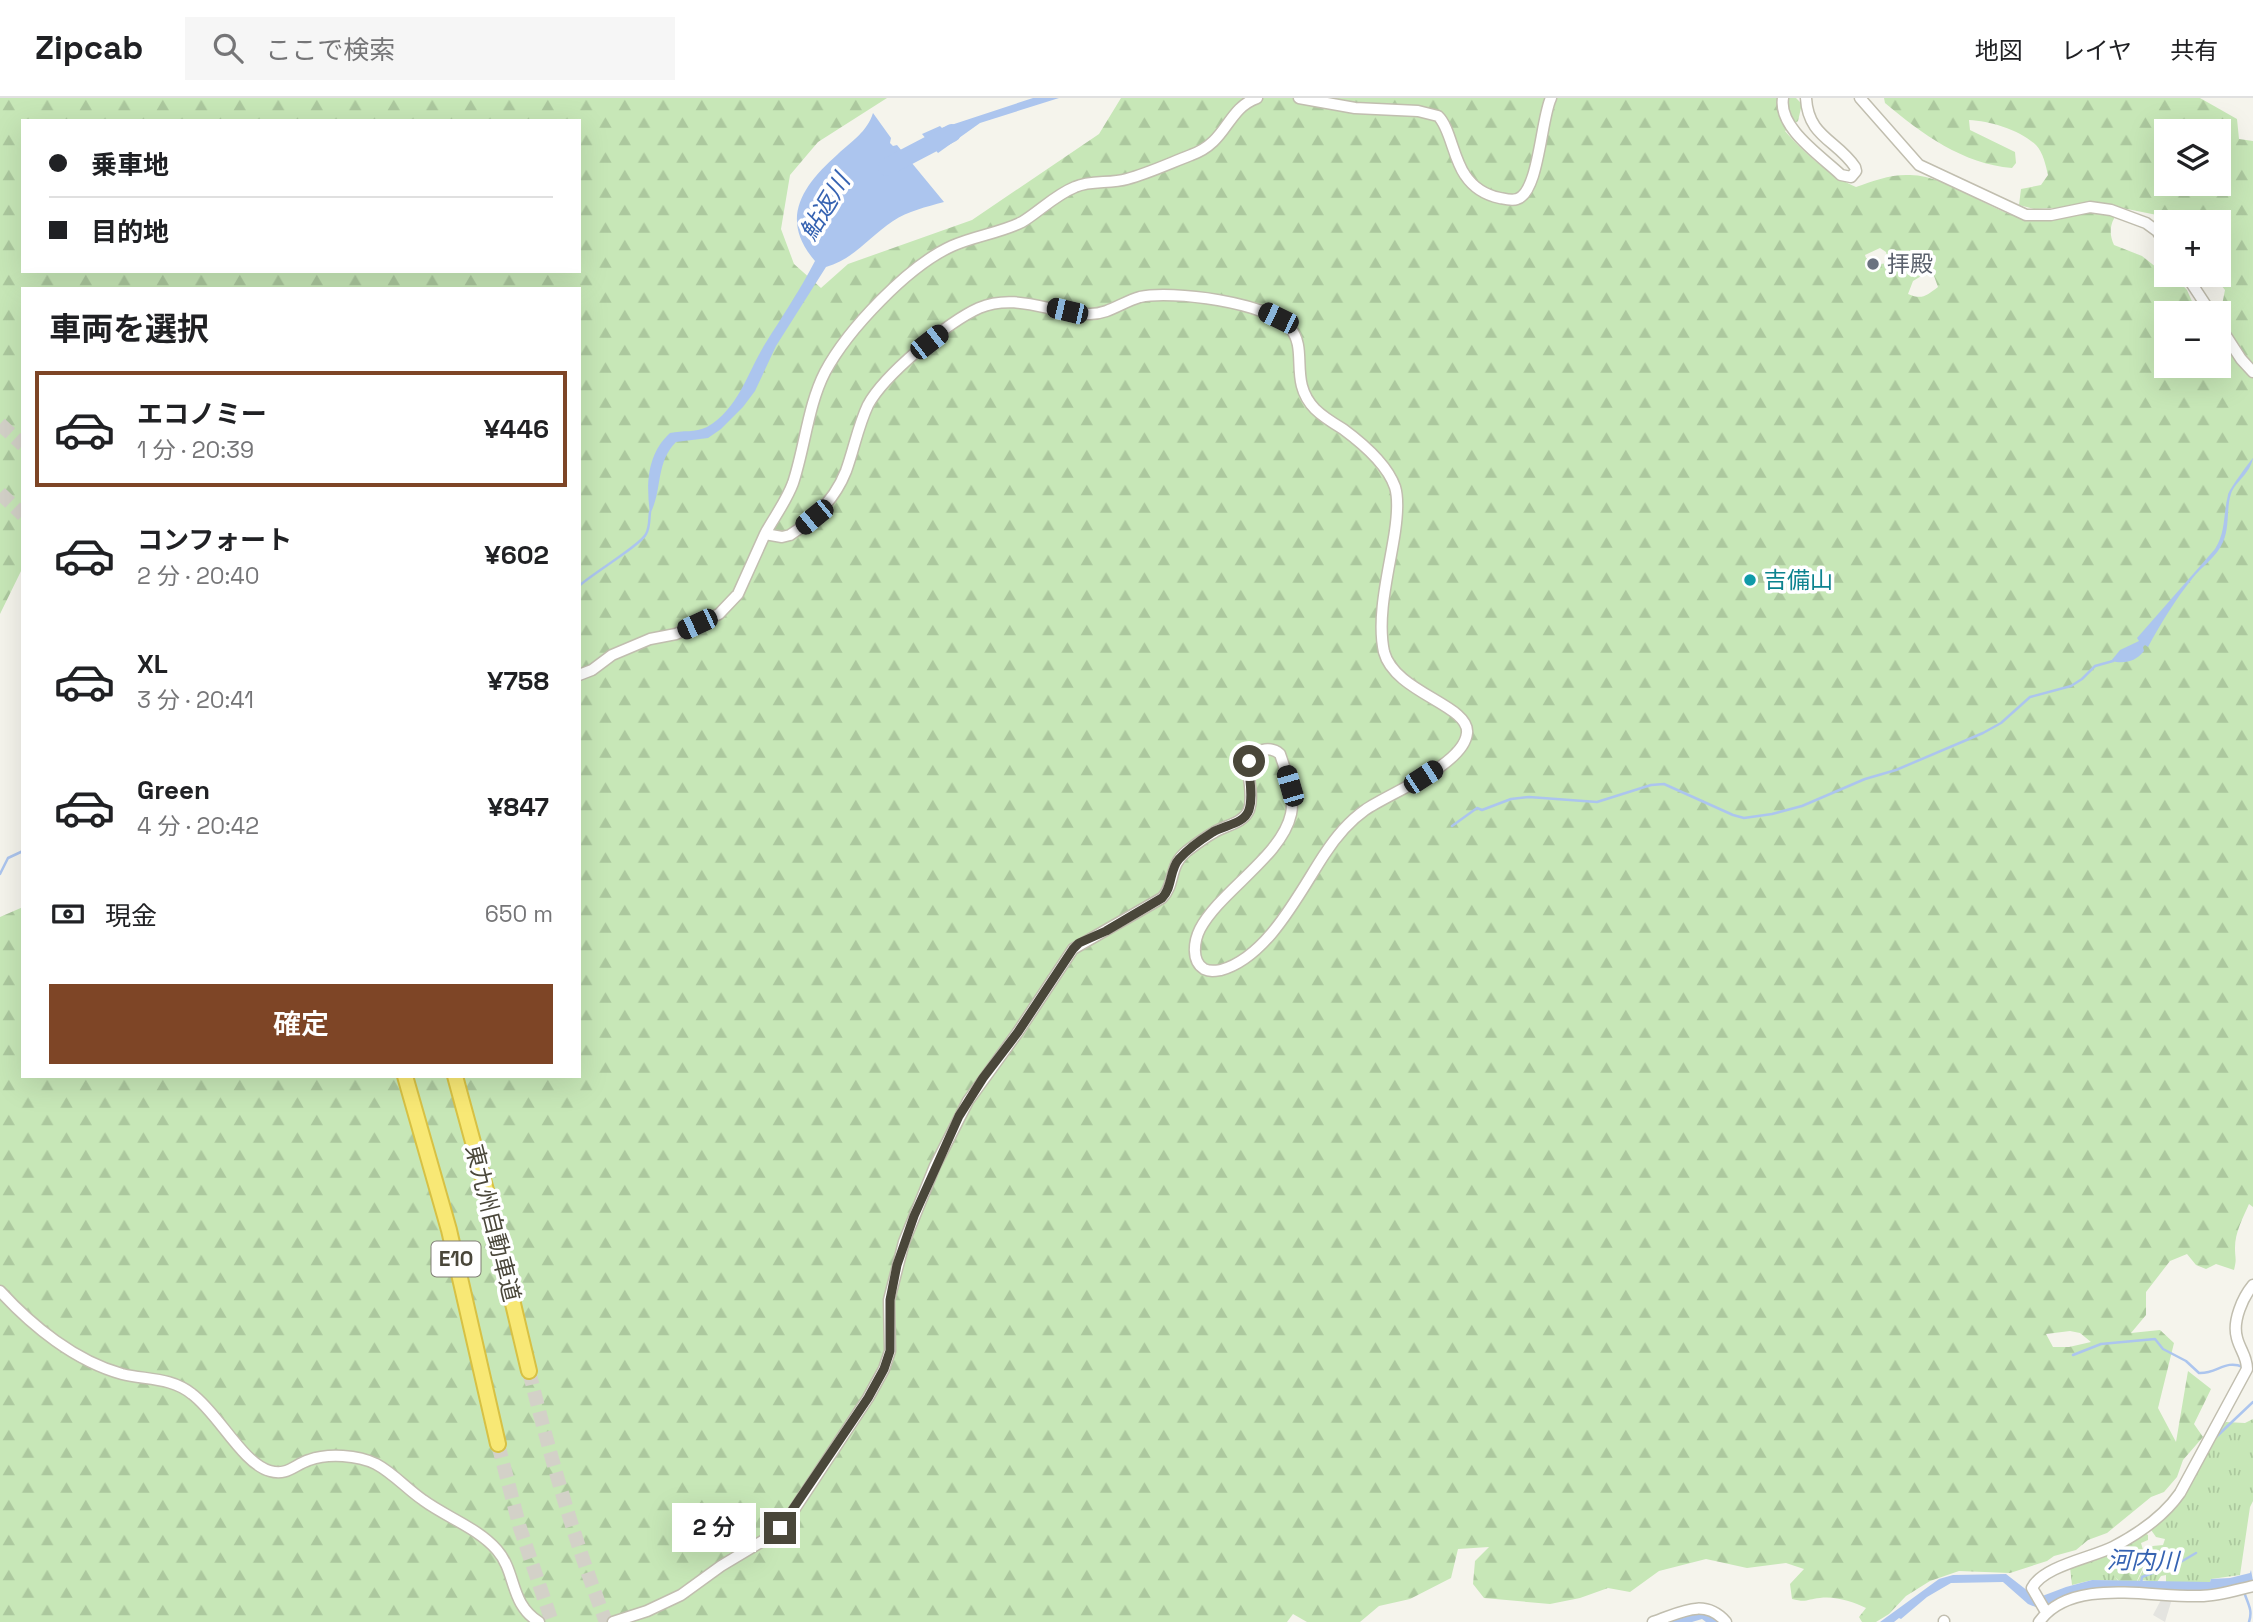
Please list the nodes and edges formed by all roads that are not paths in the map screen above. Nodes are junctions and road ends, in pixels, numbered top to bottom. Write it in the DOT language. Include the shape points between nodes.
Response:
graph roads {
  1 [pos="1257,98"];
  2 [pos="1299,98"];
  3 [pos="1551,98"];
  4 [pos="1783,98"];
  5 [pos="1806,98"];
  6 [pos="1860,98"];
  7 [pos="2154,229"];
  8 [pos="2231,344"];
  9 [pos="2253,372"];
  10 [pos="765,534"];
  11 [pos="581,674"];
  12 [pos="406,1078"];
  13 [pos="456,1078"];
  14 [pos="2253,1284"];
  15 [pos="0,1291"];
  16 [pos="529,1371"];
  17 [pos="498,1444"];
  18 [pos="2253,1586"];
  19 [pos="2047,1607"];
  20 [pos="538,1622"];
  21 [pos="614,1622"];
  22 [pos="1653,1622"];
  23 [pos="1726,1622"];
  24 [pos="2039,1622"];
  1 -- 10 [label="street" via="1241,106 1204,150 1124,180 1075,187 1022,221 933,256 903,279 869,314 825,372 792,486"];
  2 -- 3 [label="street" via="1438,116 1465,175 1484,192 1510,200 1523,195 1532,179"];
  4 -- 5 [label="street" via="1782,112 1789,124 1841,175 1851,177 1855,167 1815,128"];
  6 -- 7 [label="street" via="1919,165 2026,215 2090,207 2111,210"];
  8 -- 9 [label="street"];
  10 -- 11 [label="street" via="738,594 719,614 612,655"];
  10 -- 21 [label="street" via="790,536 828,503 839,488 863,415 878,389 929,342 979,308 1015,301 1088,314 1156,296 1246,305 1289,326 1298,345 1299,378 1308,400 1366,449 1391,478 1397,498 1384,604 1386,658 1403,681 1463,719 1467,735 1449,759 1352,820 1271,934 1251,954 1232,966 1207,971 1195,955 1200,929 1282,834 1291,816 1290,786 1280,754 1270,749 1251,756 1251,792 1244,817 1180,857 1162,898 1073,949 968,1101 904,1242 892,1286 890,1351 884,1369 786,1522 681,1595"];
  12 -- 17 [label="highway, 東九州自動車道 / E10" via="449,1230"];
  13 -- 16 [label="highway, 東九州自動車道 / E10"];
  14 -- 19 [label="street" via="2235,1332 2247,1359 2246,1369 2180,1493 2168,1511 2116,1546 2040,1576 2032,1588"];
  15 -- 20 [label="street" via="44,1331 86,1359 119,1373 171,1382 191,1393 262,1468 285,1472 310,1460 334,1457 355,1457 377,1465 497,1549 524,1610"];
  18 -- 19 [label="street" via="2202,1597 2102,1593"];
  19 -- 24 [label="street"];
  22 -- 23 [label="street" via="1704,1608"];
}
